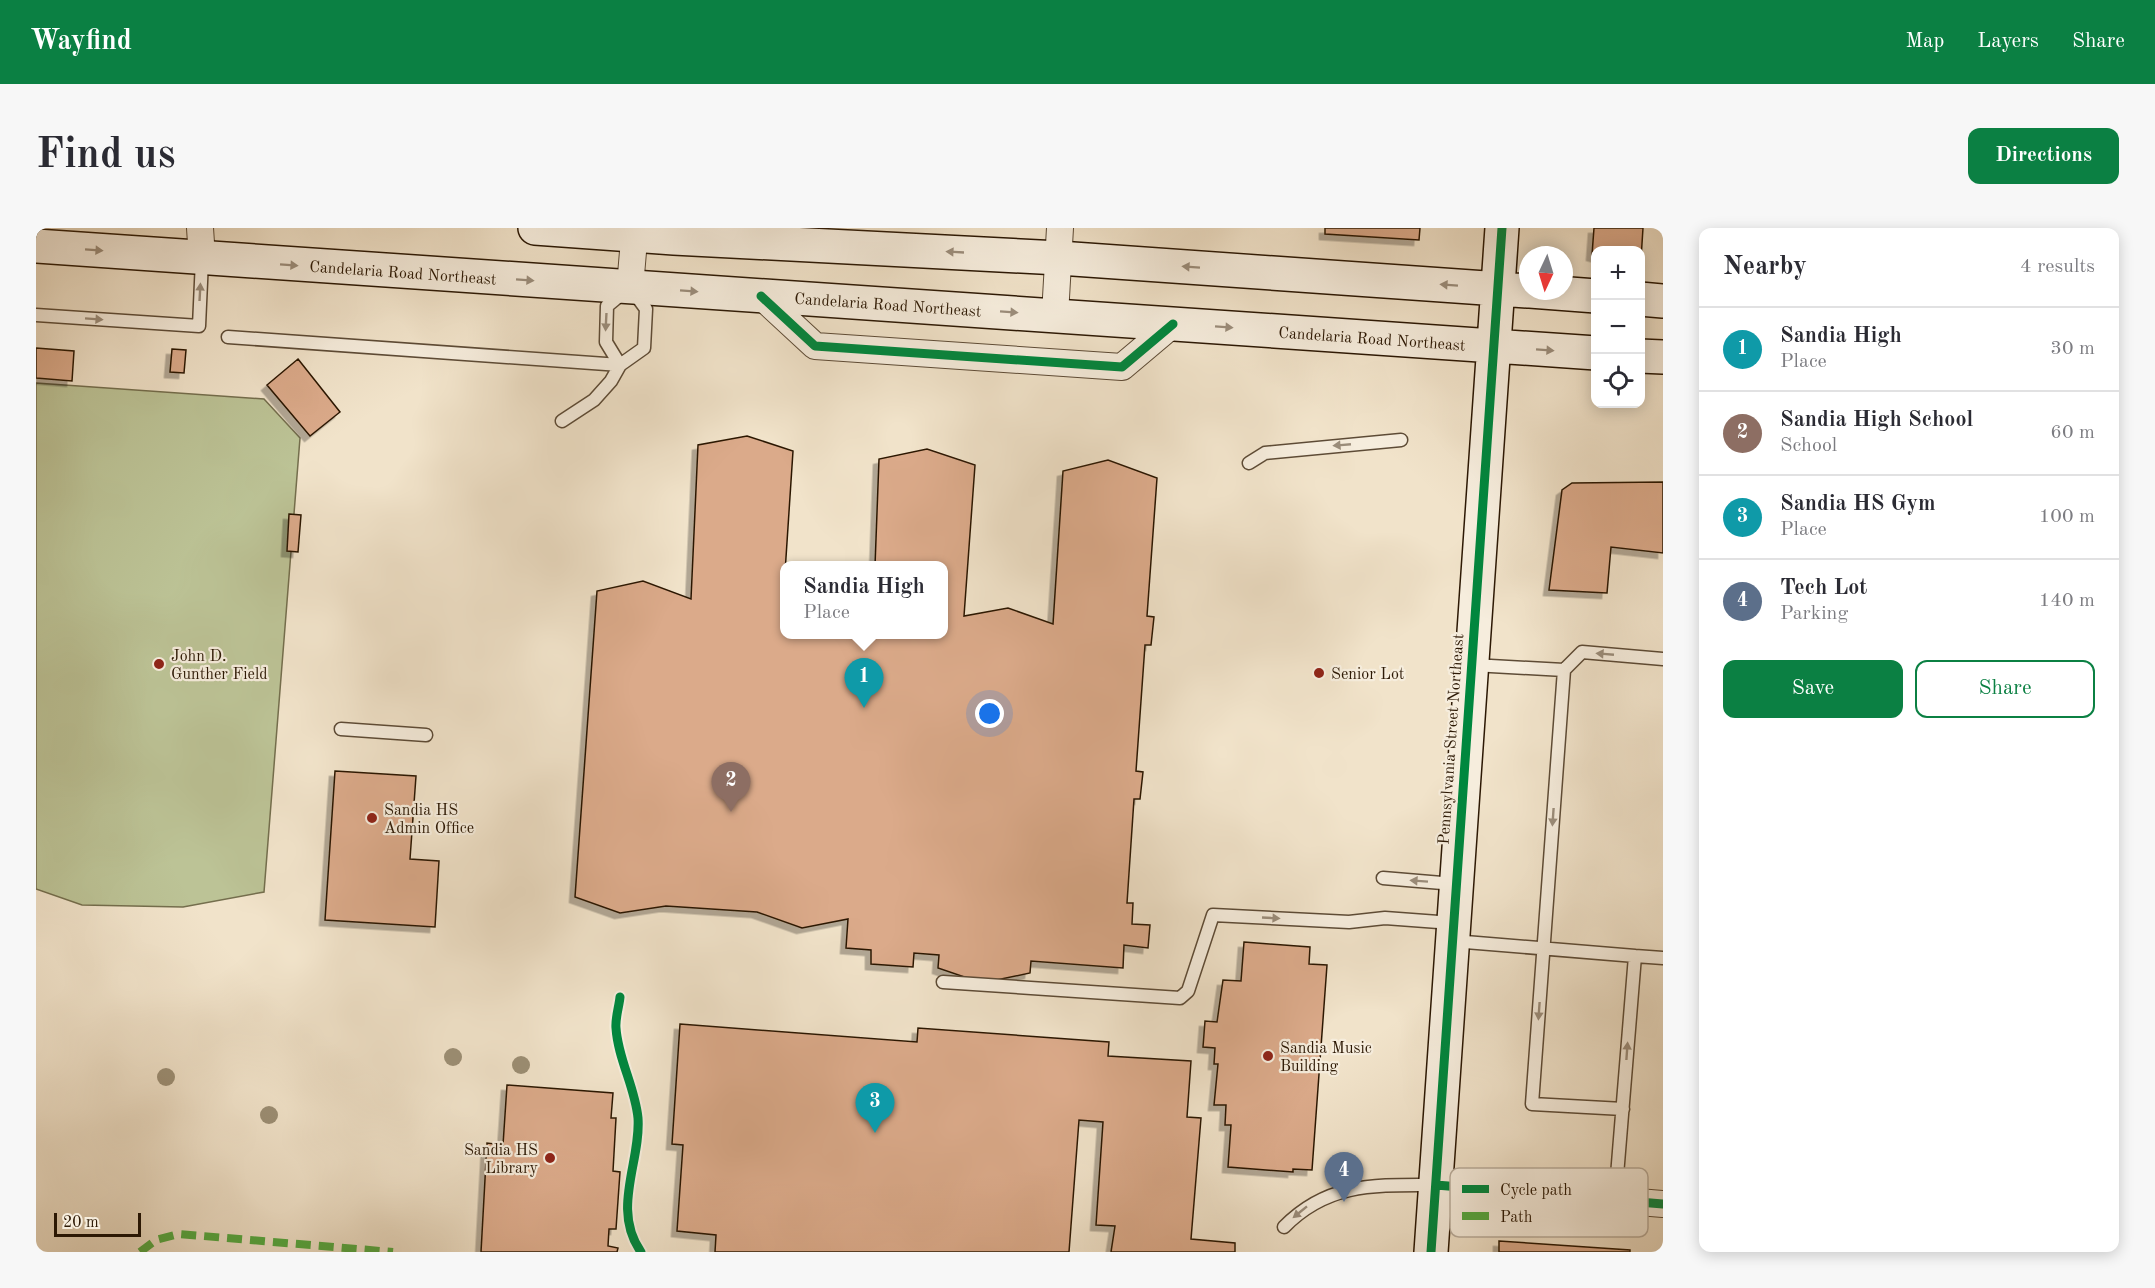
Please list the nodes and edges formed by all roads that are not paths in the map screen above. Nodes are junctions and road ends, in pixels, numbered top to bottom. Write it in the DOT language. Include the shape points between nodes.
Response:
graph roads {
  1 [pos="535,228"];
  2 [pos="1502,228"];
  3 [pos="635,232"];
  4 [pos="201,243"];
  5 [pos="1060,243"];
  6 [pos="36,246"];
  7 [pos="630,287"];
  8 [pos="1519,290"];
  9 [pos="1573,294"];
  10 [pos="761,296"];
  11 [pos="1591,296"];
  12 [pos="1645,299"];
  13 [pos="1663,301"];
  14 [pos="36,315"];
  15 [pos="1055,315"];
  16 [pos="1173,324"];
  17 [pos="228,337"];
  18 [pos="1494,346"];
  19 [pos="1591,353"];
  20 [pos="1645,356"];
  21 [pos="1663,357"];
  22 [pos="620,365"];
  23 [pos="562,421"];
  24 [pos="1401,440"];
  25 [pos="1248,463"];
  26 [pos="1663,659"];
  27 [pos="1470,664"];
  28 [pos="1564,670"];
  29 [pos="341,729"];
  30 [pos="426,735"];
  31 [pos="1383,878"];
  32 [pos="1456,884"];
  33 [pos="1453,932"];
  34 [pos="1544,948"];
  35 [pos="1635,956"];
  36 [pos="1663,958"];
  37 [pos="943,982"];
  38 [pos="1623,1109"];
  39 [pos="1618,1168"];
  40 [pos="1436,1185"];
  41 [pos="1450,1186"];
  42 [pos="1648,1203"];
  43 [pos="1663,1204"];
  44 [pos="1284,1227"];
  45 [pos="1431,1252"];
  1 -- 3 [label="main road"];
  2 -- 8 [label="main road, Pennsylvania Street Northeast"];
  5 -- 3 [label="main road, one-way"];
  3 -- 7 [label="street"];
  6 -- 4 [label="main road, Candelaria Road Northeast, one-way"];
  4 -- 7 [label="main road, Candelaria Road Northeast, one-way"];
  14 -- 4 [label="lane, one-way" via="199,326"];
  8 -- 5 [label="main road, one-way"];
  5 -- 15 [label="street"];
  7 -- 10 [label="main road, Candelaria Road Northeast, one-way"];
  7 -- 22 [label="lane, one-way" via="607,306 606,342"];
  7 -- 22 [label="lane" via="646,309 644,348"];
  8 -- 18 [label="main road, Pennsylvania Street Northeast"];
  9 -- 11 [label="main road"];
  10 -- 15 [label="main road, Candelaria Road Northeast, one-way"];
  10 -- 16 [label="street" via="815,346 1122,367"];
  12 -- 13 [label="main road"];
  15 -- 16 [label="main road, Candelaria Road Northeast"];
  16 -- 18 [label="main road, Candelaria Road Northeast, one-way"];
  17 -- 22 [label="lane"];
  18 -- 19 [label="main road, Candelaria Road Northeast, one-way"];
  18 -- 27 [label="main road, Pennsylvania Street Northeast"];
  20 -- 21 [label="main road"];
  22 -- 23 [label="lane" via="594,399"];
  24 -- 25 [label="lane, one-way" via="1265,453"];
  26 -- 28 [label="lane, one-way" via="1582,652"];
  27 -- 28 [label="lane"];
  27 -- 32 [label="main road, Pennsylvania Street Northeast"];
  28 -- 34 [label="lane, one-way"];
  29 -- 30 [label="lane"];
  32 -- 31 [label="lane, one-way"];
  32 -- 33 [label="main road, Pennsylvania Street Northeast"];
  33 -- 34 [label="lane"];
  37 -- 33 [label="lane, one-way" via="1180,998 1188,991 1213,915 1349,922 1385,918"];
  33 -- 40 [label="main road, Pennsylvania Street Northeast"];
  34 -- 35 [label="lane"];
  34 -- 38 [label="lane, one-way" via="1532,1104"];
  35 -- 36 [label="lane"];
  38 -- 35 [label="lane, one-way"];
  38 -- 39 [label="lane"];
  40 -- 41 [label="street"];
  40 -- 44 [label="lane, one-way" via="1374,1185 1336,1192 1302,1208"];
  40 -- 45 [label="main road, Pennsylvania Street Northeast"];
  42 -- 43 [label="street"];
}
